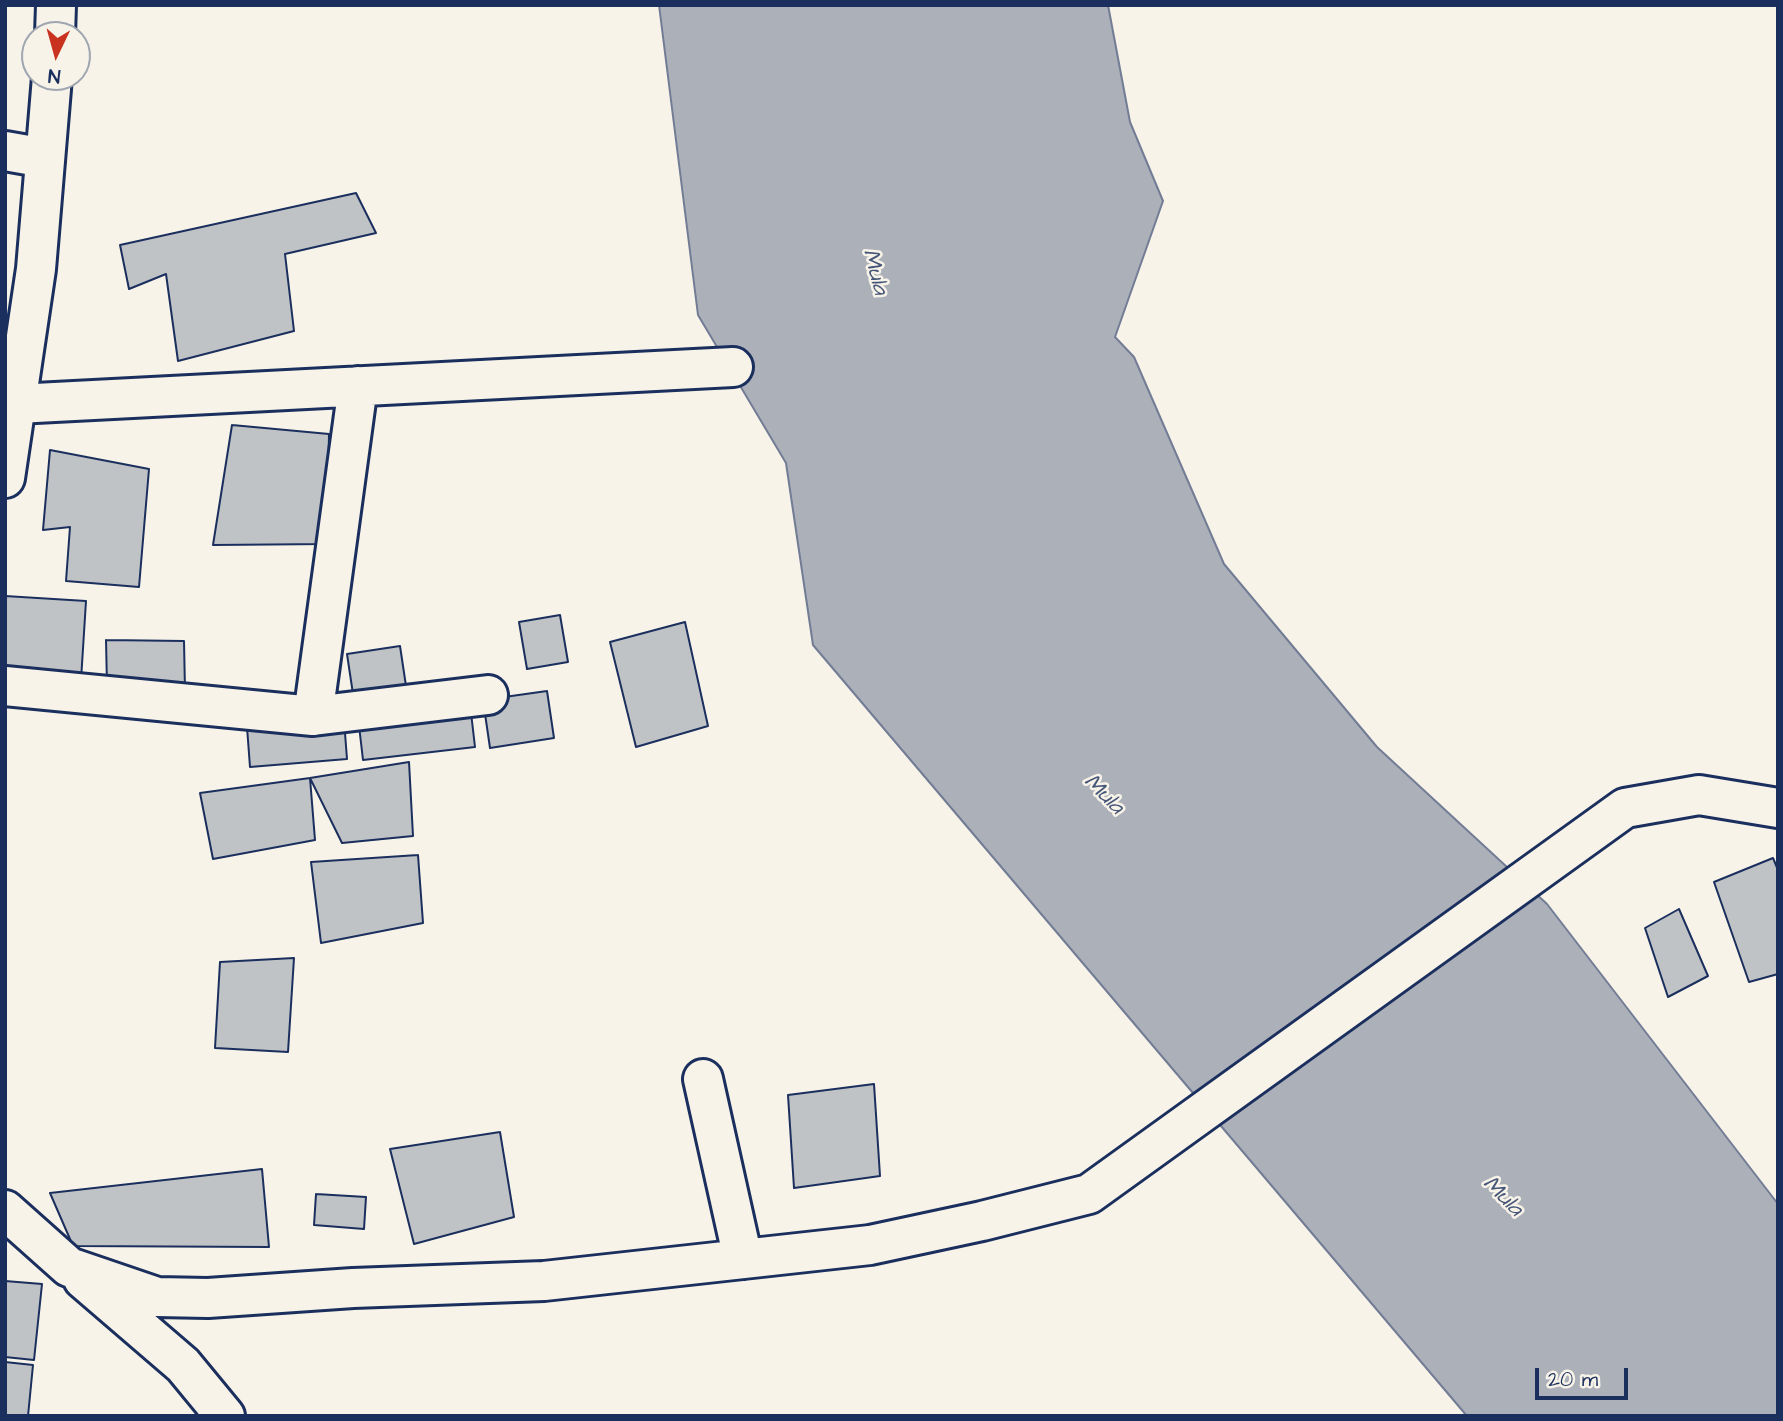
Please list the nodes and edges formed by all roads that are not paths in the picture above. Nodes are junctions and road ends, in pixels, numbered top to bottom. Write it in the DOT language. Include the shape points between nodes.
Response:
graph roads {
  1 [pos="51,91"];
  2 [pos="5,151"];
  3 [pos="45,158"];
  4 [pos="733,367"];
  5 [pos="358,386"];
  6 [pos="16,404"];
  7 [pos="5,478"];
  8 [pos="5,687"];
  9 [pos="488,695"];
  10 [pos="313,716"];
  11 [pos="1778,808"];
  12 [pos="703,1079"];
  13 [pos="5,1210"];
  14 [pos="743,1259"];
  15 [pos="69,1267"];
  16 [pos="225,1416"];
  1 -- 3 [label="street"];
  2 -- 3 [label="street"];
  3 -- 6 [label="street" via="36,268"];
  4 -- 5 [label="street"];
  5 -- 6 [label="street"];
  5 -- 10 [label="street"];
  6 -- 7 [label="street"];
  8 -- 10 [label="street"];
  9 -- 10 [label="street"];
  11 -- 14 [label="street" via="1699,795 1625,808 1090,1194 870,1245"];
  12 -- 14 [label="street"];
  13 -- 15 [label="street"];
  14 -- 15 [label="street" via="544,1281 208,1298 158,1297"];
  15 -- 16 [label="street" via="183,1366"];
}
